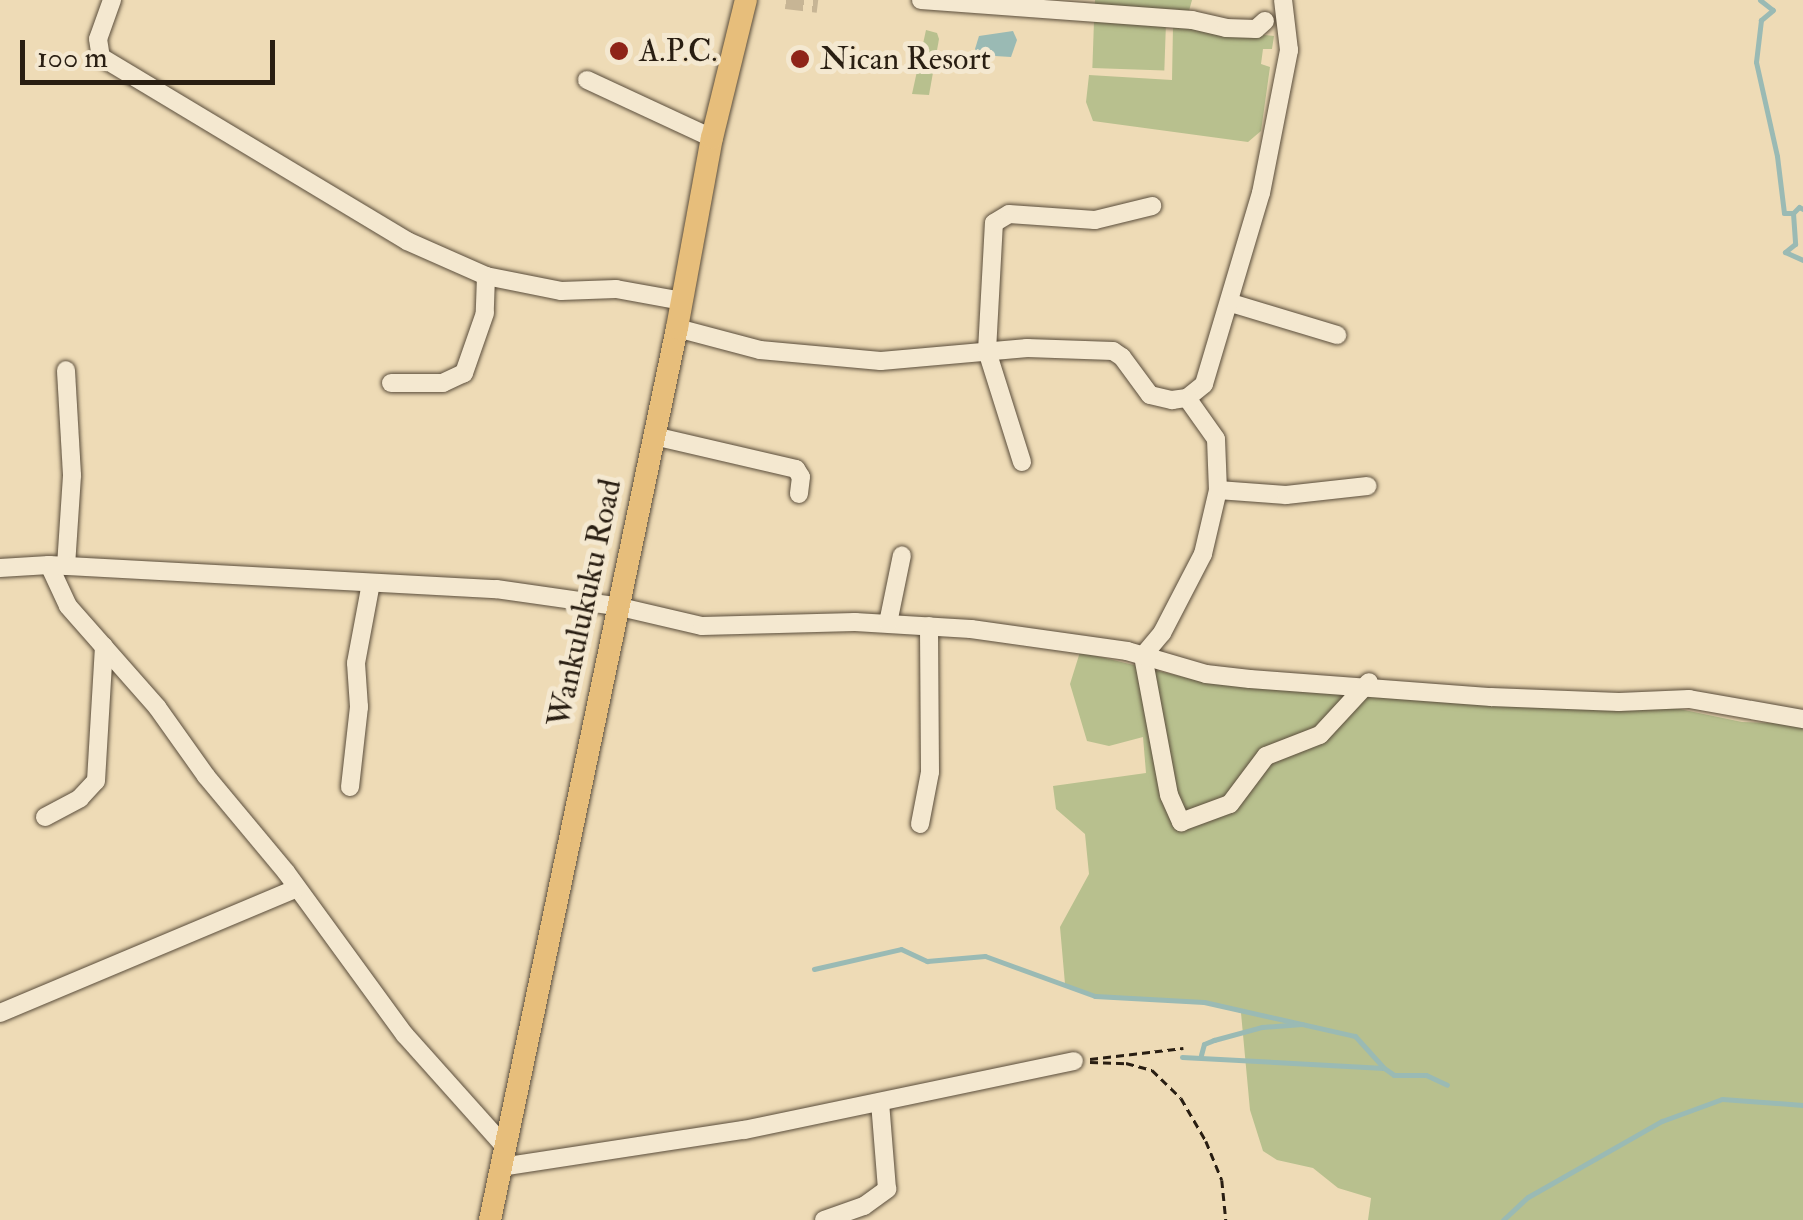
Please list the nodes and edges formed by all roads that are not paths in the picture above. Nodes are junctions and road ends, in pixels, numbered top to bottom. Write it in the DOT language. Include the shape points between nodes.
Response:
graph roads {
  1 [pos="112,0"];
  2 [pos="746,0"];
  3 [pos="921,0"];
  4 [pos="1283,0"];
  5 [pos="1265,22"];
  6 [pos="587,80"];
  7 [pos="712,138"];
  8 [pos="1152,206"];
  9 [pos="486,276"];
  10 [pos="683,302"];
  11 [pos="1231,303"];
  12 [pos="678,328"];
  13 [pos="1337,335"];
  14 [pos="987,351"];
  15 [pos="66,370"];
  16 [pos="390,382"];
  17 [pos="1188,398"];
  18 [pos="654,436"];
  19 [pos="1022,462"];
  20 [pos="1368,486"];
  21 [pos="1218,490"];
  22 [pos="799,494"];
  23 [pos="902,555"];
  24 [pos="58,565"];
  25 [pos="0,568"];
  26 [pos="371,583"];
  27 [pos="616,606"];
  28 [pos="888,624"];
  29 [pos="929,626"];
  30 [pos="104,646"];
  31 [pos="1142,656"];
  32 [pos="1370,682"];
  33 [pos="1803,719"];
  34 [pos="350,787"];
  35 [pos="45,817"];
  36 [pos="920,824"];
  37 [pos="298,888"];
  38 [pos="0,1013"];
  39 [pos="1074,1061"];
  40 [pos="880,1102"];
  41 [pos="503,1157"];
  42 [pos="490,1220"];
  43 [pos="824,1220"];
  1 -- 9 [label="street" via="98,39 101,57 407,241"];
  2 -- 7 [label="main road, Wankulukuku Road"];
  3 -- 5 [label="street" via="1226,28 1256,29"];
  4 -- 11 [label="street" via="1289,50 1262,193"];
  6 -- 7 [label="street"];
  7 -- 10 [label="main road, Wankulukuku Road"];
  8 -- 14 [label="street" via="1095,220 1001,216 993,227"];
  9 -- 10 [label="street" via="560,292 616,289"];
  9 -- 16 [label="street" via="485,314 464,373 442,383"];
  10 -- 12 [label="main road, Wankulukuku Road"];
  11 -- 13 [label="street"];
  11 -- 17 [label="street" via="1204,384"];
  12 -- 14 [label="street" via="760,350 881,361"];
  12 -- 18 [label="main road, Wankulukuku Road"];
  14 -- 17 [label="street" via="1112,352 1150,395"];
  14 -- 19 [label="street"];
  15 -- 24 [label="street" via="72,489"];
  17 -- 21 [label="street" via="1216,439"];
  18 -- 22 [label="street" via="796,469 802,476"];
  18 -- 27 [label="main road, Wankulukuku Road"];
  20 -- 21 [label="street" via="1286,495"];
  21 -- 31 [label="street" via="1203,554 1162,633"];
  23 -- 28 [label="street"];
  24 -- 25 [label="street"];
  24 -- 26 [label="street"];
  24 -- 30 [label="street" via="68,606"];
  26 -- 27 [label="street" via="496,589"];
  26 -- 34 [label="street" via="356,663 359,707"];
  27 -- 28 [label="street" via="702,626"];
  27 -- 41 [label="main road, Wankulukuku Road"];
  28 -- 29 [label="street"];
  29 -- 31 [label="street"];
  29 -- 36 [label="street" via="930,772"];
  30 -- 35 [label="street" via="96,781"];
  30 -- 37 [label="street"];
  31 -- 32 [label="street" via="1206,674"];
  31 -- 32 [label="street" via="1180,822 1230,804 1266,756 1320,734"];
  32 -- 33 [label="street" via="1549,700 1688,700"];
  37 -- 38 [label="street"];
  37 -- 41 [label="street"];
  39 -- 40 [label="street"];
  40 -- 41 [label="street" via="744,1130"];
  40 -- 43 [label="street" via="887,1189 864,1206"];
  41 -- 42 [label="main road, Wankulukuku Road"];
}
